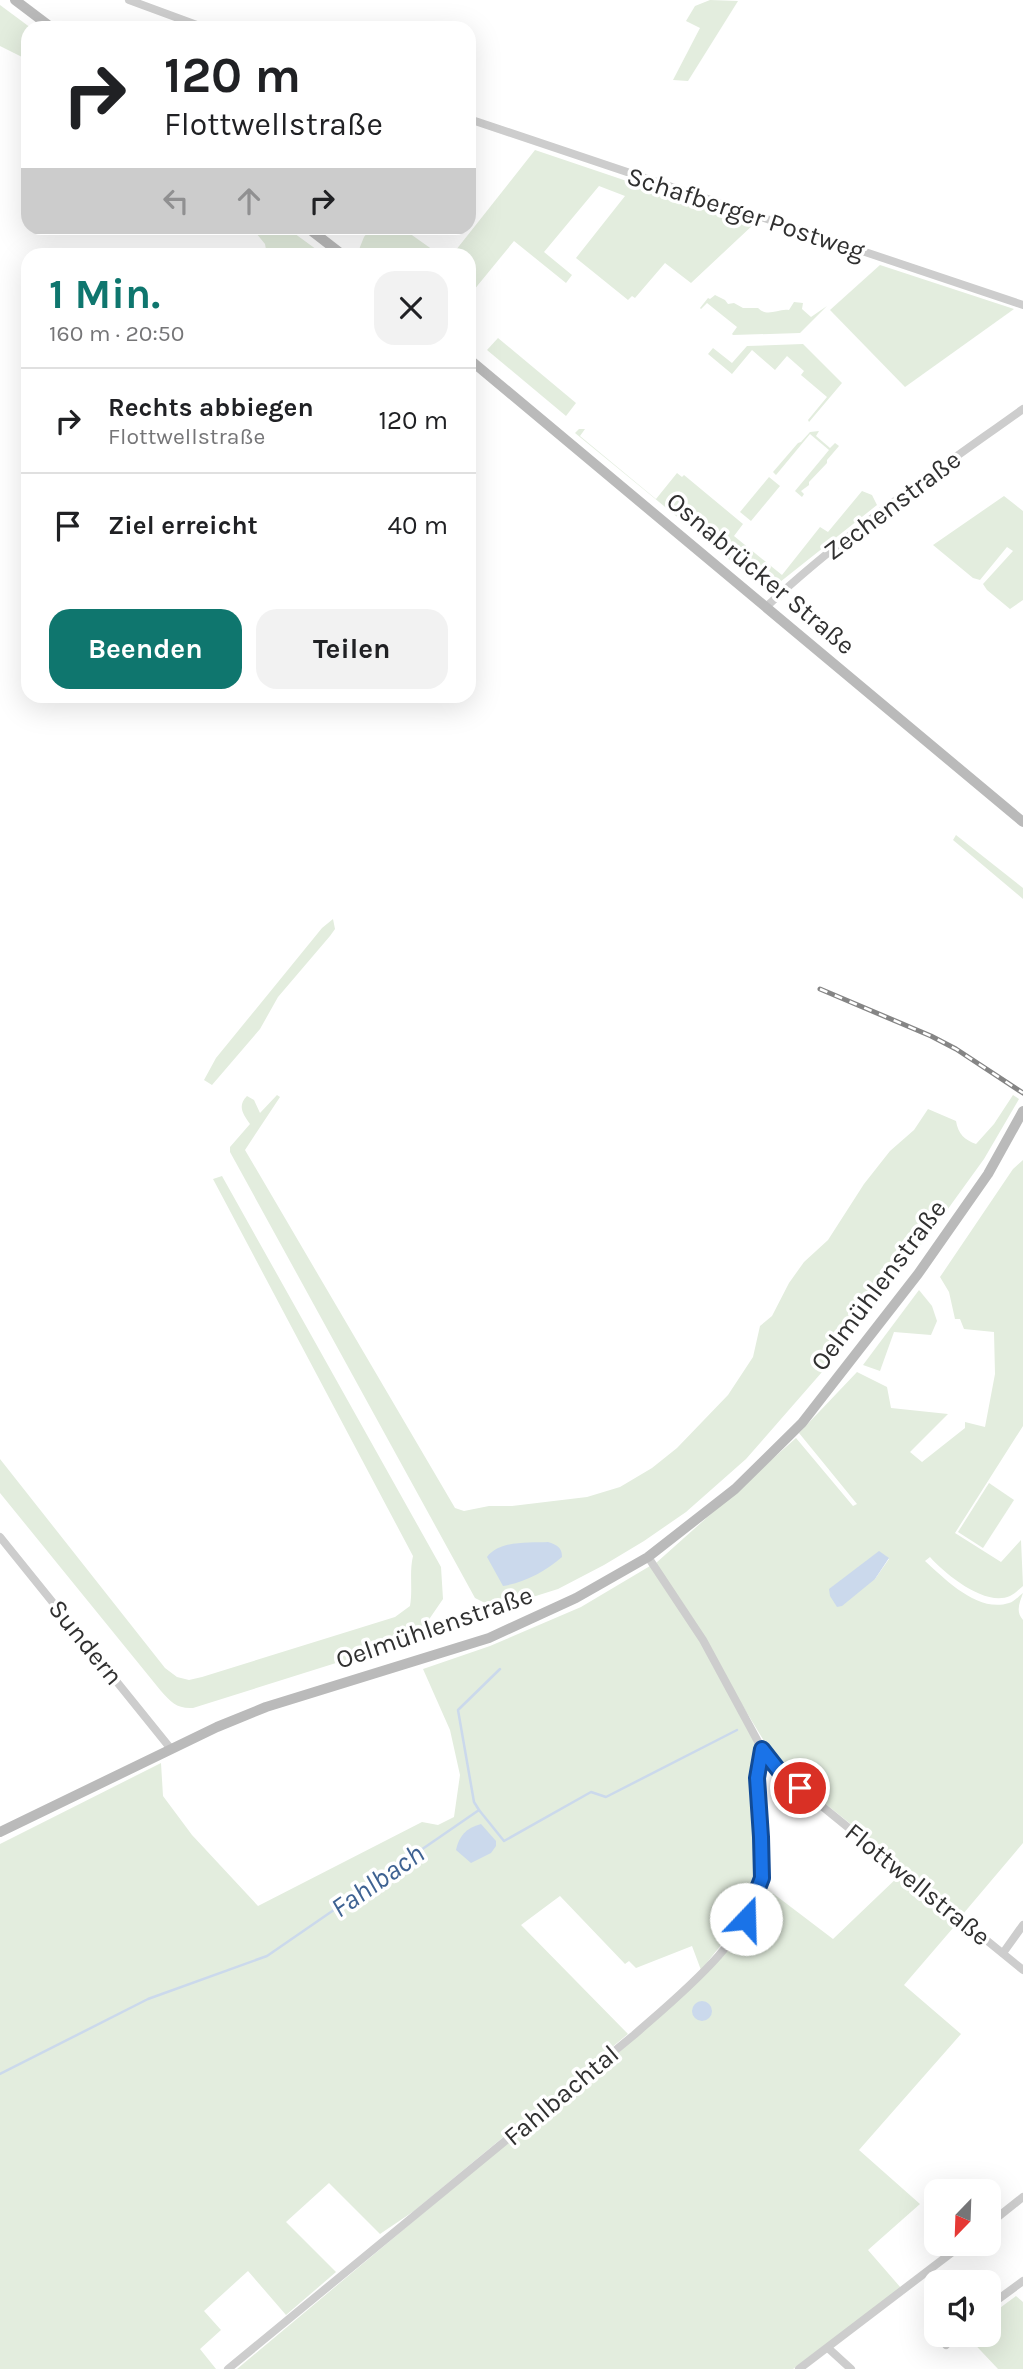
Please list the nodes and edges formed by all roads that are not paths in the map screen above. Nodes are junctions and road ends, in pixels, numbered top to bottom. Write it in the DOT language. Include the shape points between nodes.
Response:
graph roads {
  1 [pos="15,0"];
  2 [pos="129,0"];
  3 [pos="43,21"];
  4 [pos="186,21"];
  5 [pos="476,122"];
  6 [pos="317,235"];
  7 [pos="334,248"];
  8 [pos="1023,305"];
  9 [pos="476,365"];
  10 [pos="1023,409"];
  11 [pos="766,607"];
  12 [pos="1023,822"];
  13 [pos="1022,1115"];
  14 [pos="0,1537"];
  15 [pos="648,1557"];
  16 [pos="171,1749"];
  17 [pos="762,1749"];
  18 [pos="0,1832"];
  19 [pos="1023,1925"];
  20 [pos="1003,1953"];
  21 [pos="1023,1970"];
  22 [pos="1023,2197"];
  23 [pos="1001,2214"];
  24 [pos="946,2256"];
  25 [pos="1023,2281"];
  26 [pos="1001,2297"];
  27 [pos="828,2347"];
  28 [pos="228,2369"];
  29 [pos="799,2369"];
  30 [pos="851,2369"];
  1 -- 3 [label="street"];
  2 -- 4 [label="street"];
  5 -- 8 [label="street, Schafberger Postweg"];
  6 -- 7 [label="street"];
  9 -- 11 [label="street, Osnabrücker Straße"];
  10 -- 11 [label="street, Zechenstraße" via="810,566"];
  11 -- 12 [label="street, Osnabrücker Straße"];
  13 -- 15 [label="street, Oelmühlenstraße" via="988,1174 918,1274 802,1423 735,1489"];
  14 -- 16 [label="street, Sundern"];
  15 -- 16 [label="street, Oelmühlenstraße" via="576,1598 489,1638 266,1707"];
  15 -- 17 [label="street, Flottwellstraße" via="703,1640"];
  16 -- 18 [label="street, Oelmühlenstraße"];
  17 -- 20 [label="street, Flottwellstraße" via="780,1772"];
  17 -- 28 [label="street, Fahlbachtal" via="757,1778 762,1878 746,1919 692,1984"];
  19 -- 20 [label="street"];
  20 -- 21 [label="street, Flottwellstraße"];
  22 -- 23 [label="street"];
  24 -- 27 [label="street"];
  25 -- 26 [label="street"];
  27 -- 29 [label="street"];
  27 -- 30 [label="street"];
}
